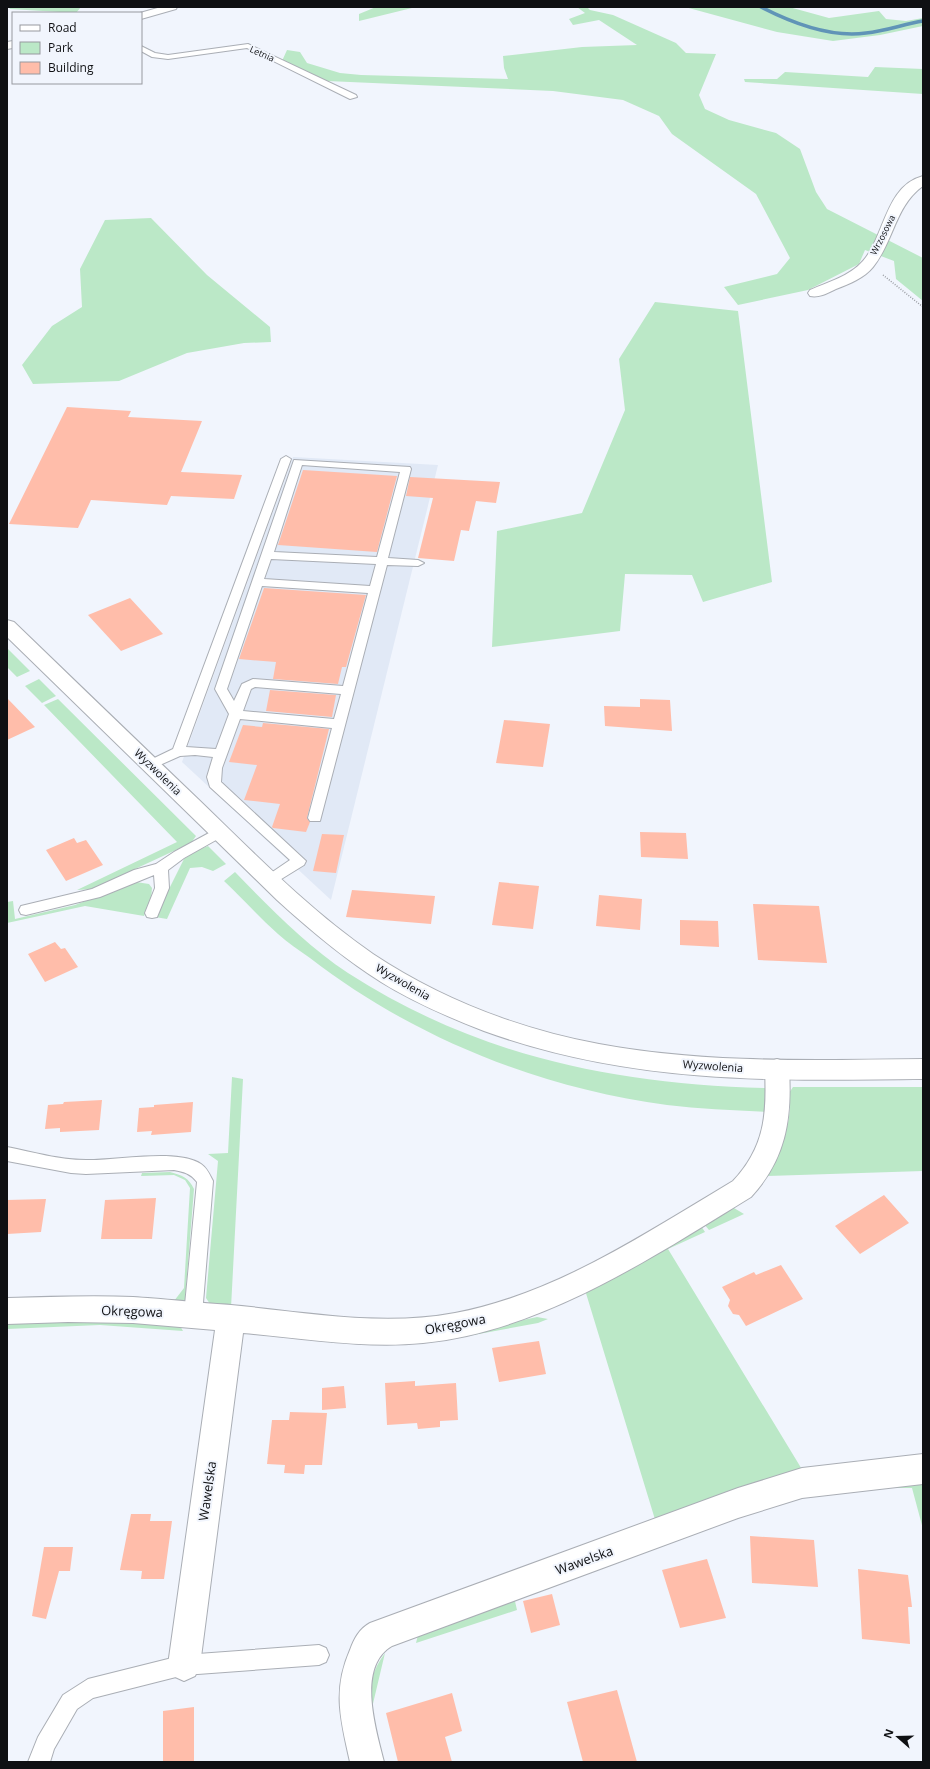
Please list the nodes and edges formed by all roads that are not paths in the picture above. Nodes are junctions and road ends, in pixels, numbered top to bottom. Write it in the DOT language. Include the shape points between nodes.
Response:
graph roads {
  1 [pos="172,7"];
  2 [pos="142,16"];
  3 [pos="142,49"];
  4 [pos="353,97"];
  5 [pos="923,180"];
  6 [pos="815,293"];
  7 [pos="286,459"];
  8 [pos="267,555"];
  9 [pos="383,562"];
  10 [pos="418,563"];
  11 [pos="258,582"];
  12 [pos="375,590"];
  13 [pos="7,626"];
  14 [pos="348,690"];
  15 [pos="236,715"];
  16 [pos="340,724"];
  17 [pos="178,752"];
  18 [pos="221,754"];
  19 [pos="151,765"];
  20 [pos="315,818"];
  21 [pos="220,832"];
  22 [pos="161,868"];
  23 [pos="270,881"];
  24 [pos="26,910"];
  25 [pos="152,913"];
  26 [pos="777,1069"];
  27 [pos="923,1069"];
  28 [pos="7,1154"];
  29 [pos="7,1311"];
  30 [pos="193,1315"];
  31 [pos="231,1318"];
  32 [pos="923,1469"];
  33 [pos="319,1655"];
  34 [pos="184,1665"];
  35 [pos="39,1762"];
  36 [pos="367,1762"];
  1 -- 2 [label="street"];
  3 -- 4 [label="lane, Letnia" via="156,56 170,56 248,46"];
  5 -- 6 [label="street, Wrzosowa" via="906,193 899,203 885,236 868,264 845,280"];
  7 -- 17 [label="lane"];
  8 -- 9 [label="lane"];
  8 -- 9 [label="lane" via="298,462 406,469"];
  8 -- 11 [label="lane"];
  9 -- 10 [label="lane"];
  9 -- 12 [label="lane"];
  11 -- 12 [label="lane"];
  11 -- 15 [label="lane" via="221,689"];
  12 -- 14 [label="lane"];
  13 -- 19 [label="street, Wyzwolenia"];
  14 -- 15 [label="lane" via="253,683 246,687"];
  14 -- 16 [label="lane"];
  15 -- 16 [label="lane"];
  15 -- 18 [label="lane"];
  16 -- 20 [label="lane"];
  17 -- 18 [label="lane"];
  17 -- 19 [label="lane"];
  18 -- 23 [label="lane" via="215,768 215,784 299,861"];
  19 -- 21 [label="street, Wyzwolenia"];
  21 -- 22 [label="lane"];
  21 -- 23 [label="street, Wyzwolenia"];
  22 -- 24 [label="lane" via="139,874 95,893"];
  22 -- 25 [label="lane" via="162,888"];
  23 -- 26 [label="street, Wyzwolenia" via="323,928 364,959 434,1000 487,1022 542,1040 630,1058 707,1067"];
  26 -- 27 [label="street, Wyzwolenia"];
  26 -- 31 [label="street, Okręgowa" via="777,1112 774,1131 764,1162 754,1178 742,1189 584,1280 502,1314 468,1323 412,1332 341,1330"];
  28 -- 30 [label="lane" via="71,1166 174,1163 188,1165 200,1171 206,1181"];
  29 -- 30 [label="street, Okręgowa" via="126,1310"];
  30 -- 31 [label="street, Okręgowa"];
  31 -- 34 [label="street, Wawelska"];
  32 -- 36 [label="street, Wawelska" via="802,1484 738,1503 386,1632 373,1640 365,1653 354,1688 355,1707"];
  33 -- 34 [label="lane"];
  34 -- 35 [label="lane" via="88,1689 82,1693 70,1702 57,1721"];
}
